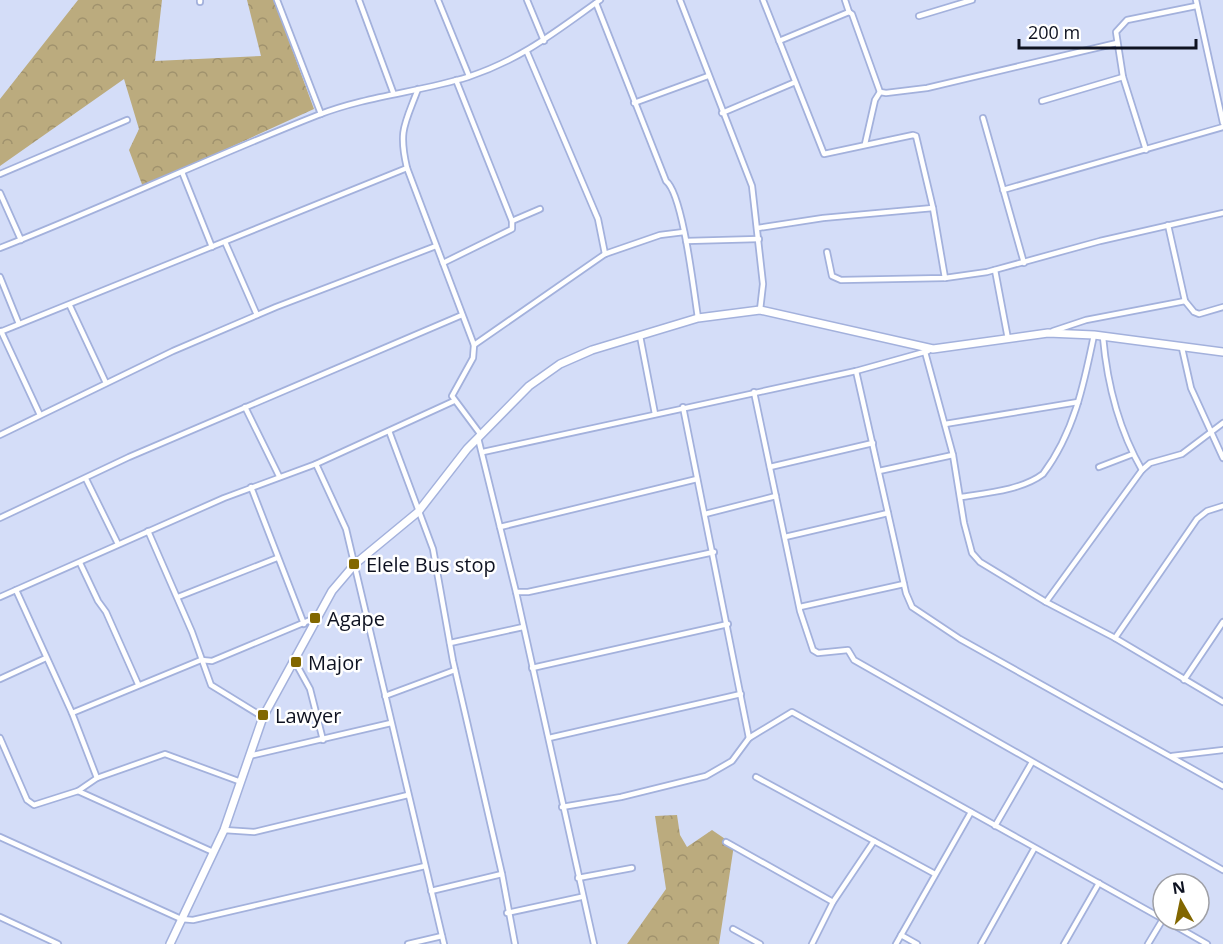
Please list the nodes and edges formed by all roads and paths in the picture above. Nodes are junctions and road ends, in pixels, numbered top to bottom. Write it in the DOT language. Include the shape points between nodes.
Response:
graph roads {
  1 [pos="277,0"];
  2 [pos="359,0"];
  3 [pos="438,0"];
  4 [pos="527,0"];
  5 [pos="680,0"];
  6 [pos="763,0"];
  7 [pos="844,0"];
  8 [pos="972,0"];
  9 [pos="598,1"];
  10 [pos="1196,3"];
  11 [pos="849,12"];
  12 [pos="919,16"];
  13 [pos="544,41"];
  14 [pos="779,41"];
  15 [pos="1117,43"];
  16 [pos="527,52"];
  17 [pos="469,76"];
  18 [pos="708,76"];
  19 [pos="1123,77"];
  20 [pos="456,80"];
  21 [pos="794,83"];
  22 [pos="418,89"];
  23 [pos="393,92"];
  24 [pos="880,92"];
  25 [pos="1042,101"];
  26 [pos="634,103"];
  27 [pos="722,113"];
  28 [pos="321,114"];
  29 [pos="983,118"];
  30 [pos="127,120"];
  31 [pos="1223,123"];
  32 [pos="1223,127"];
  33 [pos="865,144"];
  34 [pos="1146,150"];
  35 [pos="407,168"];
  36 [pos="182,172"];
  37 [pos="0,174"];
  38 [pos="1003,190"];
  39 [pos="0,193"];
  40 [pos="933,208"];
  41 [pos="540,209"];
  42 [pos="1223,213"];
  43 [pos="512,220"];
  44 [pos="1168,225"];
  45 [pos="758,228"];
  46 [pos="684,232"];
  47 [pos="759,239"];
  48 [pos="21,240"];
  49 [pos="686,241"];
  50 [pos="225,242"];
  51 [pos="436,246"];
  52 [pos="212,247"];
  53 [pos="0,248"];
  54 [pos="827,252"];
  55 [pos="605,254"];
  56 [pos="443,263"];
  57 [pos="1024,263"];
  58 [pos="996,270"];
  59 [pos="0,277"];
  60 [pos="945,278"];
  61 [pos="1185,301"];
  62 [pos="70,306"];
  63 [pos="1223,307"];
  64 [pos="760,310"];
  65 [pos="257,315"];
  66 [pos="462,315"];
  67 [pos="698,318"];
  68 [pos="19,324"];
  69 [pos="0,332"];
  70 [pos="1048,333"];
  71 [pos="1094,335"];
  72 [pos="640,336"];
  73 [pos="1103,336"];
  74 [pos="1008,340"];
  75 [pos="474,345"];
  76 [pos="933,348"];
  77 [pos="1182,348"];
  78 [pos="925,352"];
  79 [pos="1223,352"];
  80 [pos="856,371"];
  81 [pos="106,383"];
  82 [pos="754,392"];
  83 [pos="454,401"];
  84 [pos="1078,402"];
  85 [pos="244,407"];
  86 [pos="683,408"];
  87 [pos="655,414"];
  88 [pos="40,415"];
  89 [pos="1223,423"];
  90 [pos="945,424"];
  91 [pos="388,431"];
  92 [pos="1211,432"];
  93 [pos="0,435"];
  94 [pos="479,437"];
  95 [pos="873,443"];
  96 [pos="483,452"];
  97 [pos="1133,454"];
  98 [pos="953,455"];
  99 [pos="1223,458"];
  100 [pos="316,464"];
  101 [pos="770,467"];
  102 [pos="1099,467"];
  103 [pos="1142,470"];
  104 [pos="879,471"];
  105 [pos="279,476"];
  106 [pos="86,478"];
  107 [pos="697,479"];
  108 [pos="251,487"];
  109 [pos="776,496"];
  110 [pos="961,497"];
  111 [pos="1223,506"];
  112 [pos="418,512"];
  113 [pos="888,513"];
  114 [pos="705,514"];
  115 [pos="0,518"];
  116 [pos="500,527"];
  117 [pos="148,531"];
  118 [pos="785,537"];
  119 [pos="118,544"];
  120 [pos="714,552"];
  121 [pos="277,558"];
  122 [pos="80,563"];
  123 [pos="355,564"];
  124 [pos="904,584"];
  125 [pos="16,590"];
  126 [pos="516,592"];
  127 [pos="528,592"];
  128 [pos="0,597"];
  129 [pos="178,597"];
  130 [pos="518,601"];
  131 [pos="1046,602"];
  132 [pos="800,607"];
  133 [pos="315,618"];
  134 [pos="1223,622"];
  135 [pos="304,624"];
  136 [pos="728,624"];
  137 [pos="523,627"];
  138 [pos="1115,638"];
  139 [pos="450,643"];
  140 [pos="46,658"];
  141 [pos="201,660"];
  142 [pos="294,660"];
  143 [pos="532,668"];
  144 [pos="455,670"];
  145 [pos="0,678"];
  146 [pos="1184,681"];
  147 [pos="138,684"];
  148 [pos="741,694"];
  149 [pos="385,696"];
  150 [pos="1223,702"];
  151 [pos="72,712"];
  152 [pos="263,717"];
  153 [pos="391,723"];
  154 [pos="0,738"];
  155 [pos="549,738"];
  156 [pos="749,738"];
  157 [pos="323,740"];
  158 [pos="1223,750"];
  159 [pos="8,754"];
  160 [pos="249,756"];
  161 [pos="1171,756"];
  162 [pos="0,757"];
  163 [pos="1032,762"];
  164 [pos="756,777"];
  165 [pos="98,778"];
  166 [pos="242,782"];
  167 [pos="1223,786"];
  168 [pos="78,791"];
  169 [pos="408,795"];
  170 [pos="562,807"];
  171 [pos="970,812"];
  172 [pos="994,826"];
  173 [pos="224,830"];
  174 [pos="0,837"];
  175 [pos="874,841"];
  176 [pos="726,842"];
  177 [pos="1034,849"];
  178 [pos="213,852"];
  179 [pos="425,866"];
  180 [pos="632,868"];
  181 [pos="1223,870"];
  182 [pos="502,874"];
  183 [pos="935,874"];
  184 [pos="578,878"];
  185 [pos="1099,883"];
  186 [pos="431,891"];
  187 [pos="581,897"];
  188 [pos="833,902"];
  189 [pos="1151,912"];
  190 [pos="507,913"];
  191 [pos="0,917"];
  192 [pos="181,920"];
  193 [pos="733,929"];
  194 [pos="1186,932"];
  195 [pos="901,935"];
  196 [pos="442,936"];
  197 [pos="58,944"];
  198 [pos="170,944"];
  199 [pos="408,944"];
  200 [pos="444,944"];
  201 [pos="515,944"];
  202 [pos="594,944"];
  203 [pos="760,944"];
  204 [pos="812,944"];
  205 [pos="896,944"];
  206 [pos="917,944"];
  207 [pos="981,944"];
  208 [pos="1064,944"];
  209 [pos="1207,944"];
  1 -- 28 [label="street"];
  2 -- 23 [label="street"];
  3 -- 17 [label="street"];
  4 -- 13 [label="street"];
  5 -- 18 [label="street"];
  6 -- 14 [label="street"];
  7 -- 11 [label="street"];
  8 -- 12 [label="street"];
  9 -- 13 [label="street"];
  9 -- 26 [label="street"];
  10 -- 15 [label="street" via="1127,20 1116,33"];
  10 -- 31 [label="street"];
  11 -- 14 [label="street"];
  11 -- 24 [label="street"];
  13 -- 16 [label="street"];
  14 -- 21 [label="street"];
  15 -- 19 [label="street"];
  15 -- 24 [label="street" via="927,88"];
  16 -- 17 [label="street"];
  16 -- 55 [label="street" via="598,219"];
  17 -- 20 [label="street"];
  18 -- 26 [label="street"];
  18 -- 27 [label="street"];
  19 -- 25 [label="street"];
  19 -- 34 [label="street"];
  20 -- 22 [label="street"];
  20 -- 43 [label="street"];
  21 -- 27 [label="street"];
  21 -- 33 [label="street" via="824,154"];
  22 -- 23 [label="street"];
  22 -- 35 [label="street" via="402,133"];
  23 -- 28 [label="street"];
  24 -- 33 [label="street"];
  26 -- 46 [label="street" via="666,181 673,188"];
  27 -- 45 [label="street" via="752,186"];
  28 -- 36 [label="street"];
  29 -- 38 [label="street"];
  30 -- 37 [label="street"];
  32 -- 34 [label="street"];
  33 -- 40 [label="street" via="916,136"];
  34 -- 38 [label="street"];
  35 -- 50 [label="street"];
  35 -- 51 [label="street"];
  36 -- 48 [label="street"];
  36 -- 52 [label="street"];
  38 -- 57 [label="street"];
  39 -- 48 [label="street"];
  40 -- 45 [label="street"];
  40 -- 60 [label="street"];
  41 -- 43 [label="street"];
  42 -- 44 [label="street"];
  43 -- 56 [label="street" via="511,231"];
  44 -- 57 [label="street"];
  44 -- 61 [label="street"];
  45 -- 47 [label="street"];
  46 -- 49 [label="street"];
  46 -- 55 [label="street"];
  47 -- 49 [label="street"];
  47 -- 64 [label="street" via="763,284"];
  48 -- 53 [label="street"];
  49 -- 67 [label="street"];
  50 -- 52 [label="street"];
  50 -- 65 [label="street"];
  51 -- 56 [label="street"];
  51 -- 65 [label="street"];
  52 -- 62 [label="street"];
  54 -- 60 [label="street" via="832,276 841,280"];
  55 -- 75 [label="street"];
  56 -- 66 [label="street"];
  57 -- 58 [label="street"];
  58 -- 60 [label="street"];
  58 -- 74 [label="street"];
  59 -- 68 [label="street"];
  61 -- 63 [label="street" via="1199,314"];
  61 -- 70 [label="street" via="1086,320"];
  62 -- 68 [label="street"];
  62 -- 81 [label="street"];
  64 -- 67 [label="street"];
  64 -- 76 [label="street"];
  65 -- 81 [label="street"];
  66 -- 75 [label="street"];
  66 -- 85 [label="street"];
  67 -- 72 [label="street"];
  68 -- 69 [label="street"];
  69 -- 88 [label="street"];
  70 -- 71 [label="street"];
  70 -- 74 [label="street"];
  71 -- 73 [label="street"];
  71 -- 84 [label="street"];
  72 -- 87 [label="street"];
  72 -- 94 [label="street" via="560,364 529,386"];
  73 -- 77 [label="street"];
  73 -- 97 [label="street" via="1106,370"];
  74 -- 76 [label="street"];
  75 -- 83 [label="street" via="473,358 453,391"];
  76 -- 78 [label="street"];
  77 -- 79 [label="street"];
  77 -- 92 [label="street" via="1191,388"];
  78 -- 80 [label="street"];
  78 -- 90 [label="street"];
  80 -- 82 [label="street"];
  80 -- 95 [label="street"];
  81 -- 88 [label="street"];
  82 -- 86 [label="street"];
  82 -- 101 [label="street"];
  83 -- 91 [label="street"];
  83 -- 94 [label="street"];
  84 -- 90 [label="street"];
  84 -- 110 [label="street" via="1068,430 1043,474 993,492"];
  85 -- 105 [label="street"];
  85 -- 106 [label="street"];
  86 -- 87 [label="street"];
  86 -- 107 [label="street"];
  87 -- 96 [label="street"];
  88 -- 93 [label="street"];
  89 -- 92 [label="street"];
  90 -- 98 [label="street"];
  91 -- 100 [label="street"];
  91 -- 112 [label="street"];
  92 -- 99 [label="street"];
  92 -- 103 [label="street" via="1182,454 1150,463"];
  94 -- 96 [label="street"];
  94 -- 112 [label="street"];
  95 -- 101 [label="street"];
  95 -- 104 [label="street"];
  96 -- 116 [label="street"];
  97 -- 102 [label="street"];
  97 -- 103 [label="street"];
  98 -- 104 [label="street"];
  98 -- 110 [label="street"];
  100 -- 105 [label="street"];
  100 -- 123 [label="street" via="346,529"];
  101 -- 109 [label="street"];
  103 -- 131 [label="street"];
  104 -- 113 [label="street"];
  105 -- 108 [label="street"];
  106 -- 115 [label="street"];
  106 -- 119 [label="street"];
  107 -- 114 [label="street"];
  107 -- 116 [label="street"];
  108 -- 117 [label="street"];
  108 -- 121 [label="street"];
  109 -- 114 [label="street"];
  109 -- 118 [label="street"];
  110 -- 131 [label="street" via="975,558"];
  111 -- 138 [label="street" via="1197,519"];
  112 -- 123 [label="street"];
  112 -- 139 [label="street" via="433,549"];
  113 -- 118 [label="street"];
  113 -- 124 [label="street"];
  114 -- 120 [label="street"];
  116 -- 126 [label="street"];
  117 -- 119 [label="street"];
  117 -- 129 [label="street"];
  118 -- 132 [label="street"];
  119 -- 122 [label="street"];
  120 -- 127 [label="street"];
  120 -- 136 [label="street"];
  121 -- 129 [label="street"];
  121 -- 135 [label="street"];
  122 -- 125 [label="street"];
  122 -- 147 [label="street"];
  123 -- 133 [label="street"];
  123 -- 149 [label="street"];
  124 -- 132 [label="street"];
  124 -- 161 [label="street" via="912,607 960,639"];
  125 -- 128 [label="street"];
  125 -- 140 [label="street"];
  126 -- 127 [label="street"];
  126 -- 130 [label="street"];
  127 -- 130 [label="street"];
  129 -- 141 [label="street"];
  130 -- 137 [label="street"];
  131 -- 138 [label="street"];
  132 -- 163 [label="street" via="807,638 815,651 848,650 854,660"];
  133 -- 135 [label="street"];
  133 -- 142 [label="street"];
  134 -- 146 [label="street"];
  135 -- 141 [label="street" via="212,661"];
  136 -- 143 [label="street"];
  136 -- 148 [label="street"];
  137 -- 139 [label="street"];
  137 -- 143 [label="street"];
  138 -- 146 [label="street"];
  139 -- 144 [label="street"];
  140 -- 145 [label="street"];
  140 -- 151 [label="street"];
  141 -- 147 [label="street"];
  141 -- 152 [label="street" via="215,689"];
  142 -- 152 [label="street"];
  142 -- 157 [label="street" via="310,689"];
  143 -- 155 [label="street"];
  144 -- 149 [label="street"];
  144 -- 182 [label="street"];
  146 -- 150 [label="street"];
  147 -- 151 [label="street"];
  148 -- 155 [label="street"];
  148 -- 156 [label="street"];
  149 -- 153 [label="street"];
  151 -- 165 [label="street"];
  152 -- 160 [label="street"];
  153 -- 157 [label="street"];
  153 -- 169 [label="street"];
  154 -- 159 [label="street"];
  155 -- 170 [label="street"];
  156 -- 170 [label="street" via="732,761 706,776"];
  156 -- 171 [label="street" via="792,712"];
  157 -- 160 [label="street"];
  158 -- 161 [label="street"];
  159 -- 162 [label="street"];
  159 -- 168 [label="street" via="27,800 34,805"];
  160 -- 166 [label="street"];
  161 -- 167 [label="street"];
  163 -- 172 [label="street"];
  163 -- 181 [label="street"];
  164 -- 175 [label="street"];
  165 -- 166 [label="street" via="165,754"];
  165 -- 168 [label="street"];
  166 -- 173 [label="street"];
  168 -- 178 [label="street"];
  169 -- 173 [label="street" via="254,832"];
  169 -- 179 [label="street"];
  170 -- 184 [label="street"];
  171 -- 172 [label="street"];
  171 -- 183 [label="street"];
  172 -- 177 [label="street"];
  173 -- 178 [label="street"];
  174 -- 192 [label="street"];
  175 -- 183 [label="street"];
  175 -- 188 [label="street"];
  176 -- 188 [label="street"];
  177 -- 185 [label="street"];
  177 -- 207 [label="street"];
  178 -- 192 [label="street"];
  179 -- 186 [label="street"];
  179 -- 192 [label="street"];
  180 -- 184 [label="street"];
  182 -- 186 [label="street"];
  182 -- 190 [label="street"];
  183 -- 195 [label="street"];
  184 -- 187 [label="street"];
  185 -- 189 [label="street"];
  185 -- 208 [label="street"];
  186 -- 196 [label="street"];
  187 -- 190 [label="street"];
  187 -- 202 [label="street"];
  188 -- 204 [label="street"];
  190 -- 201 [label="street"];
  191 -- 197 [label="street"];
  192 -- 198 [label="street"];
  193 -- 203 [label="street"];
  194 -- 209 [label="street"];
  195 -- 205 [label="street"];
  195 -- 206 [label="street"];
  196 -- 199 [label="street"];
  196 -- 200 [label="street"];
}
